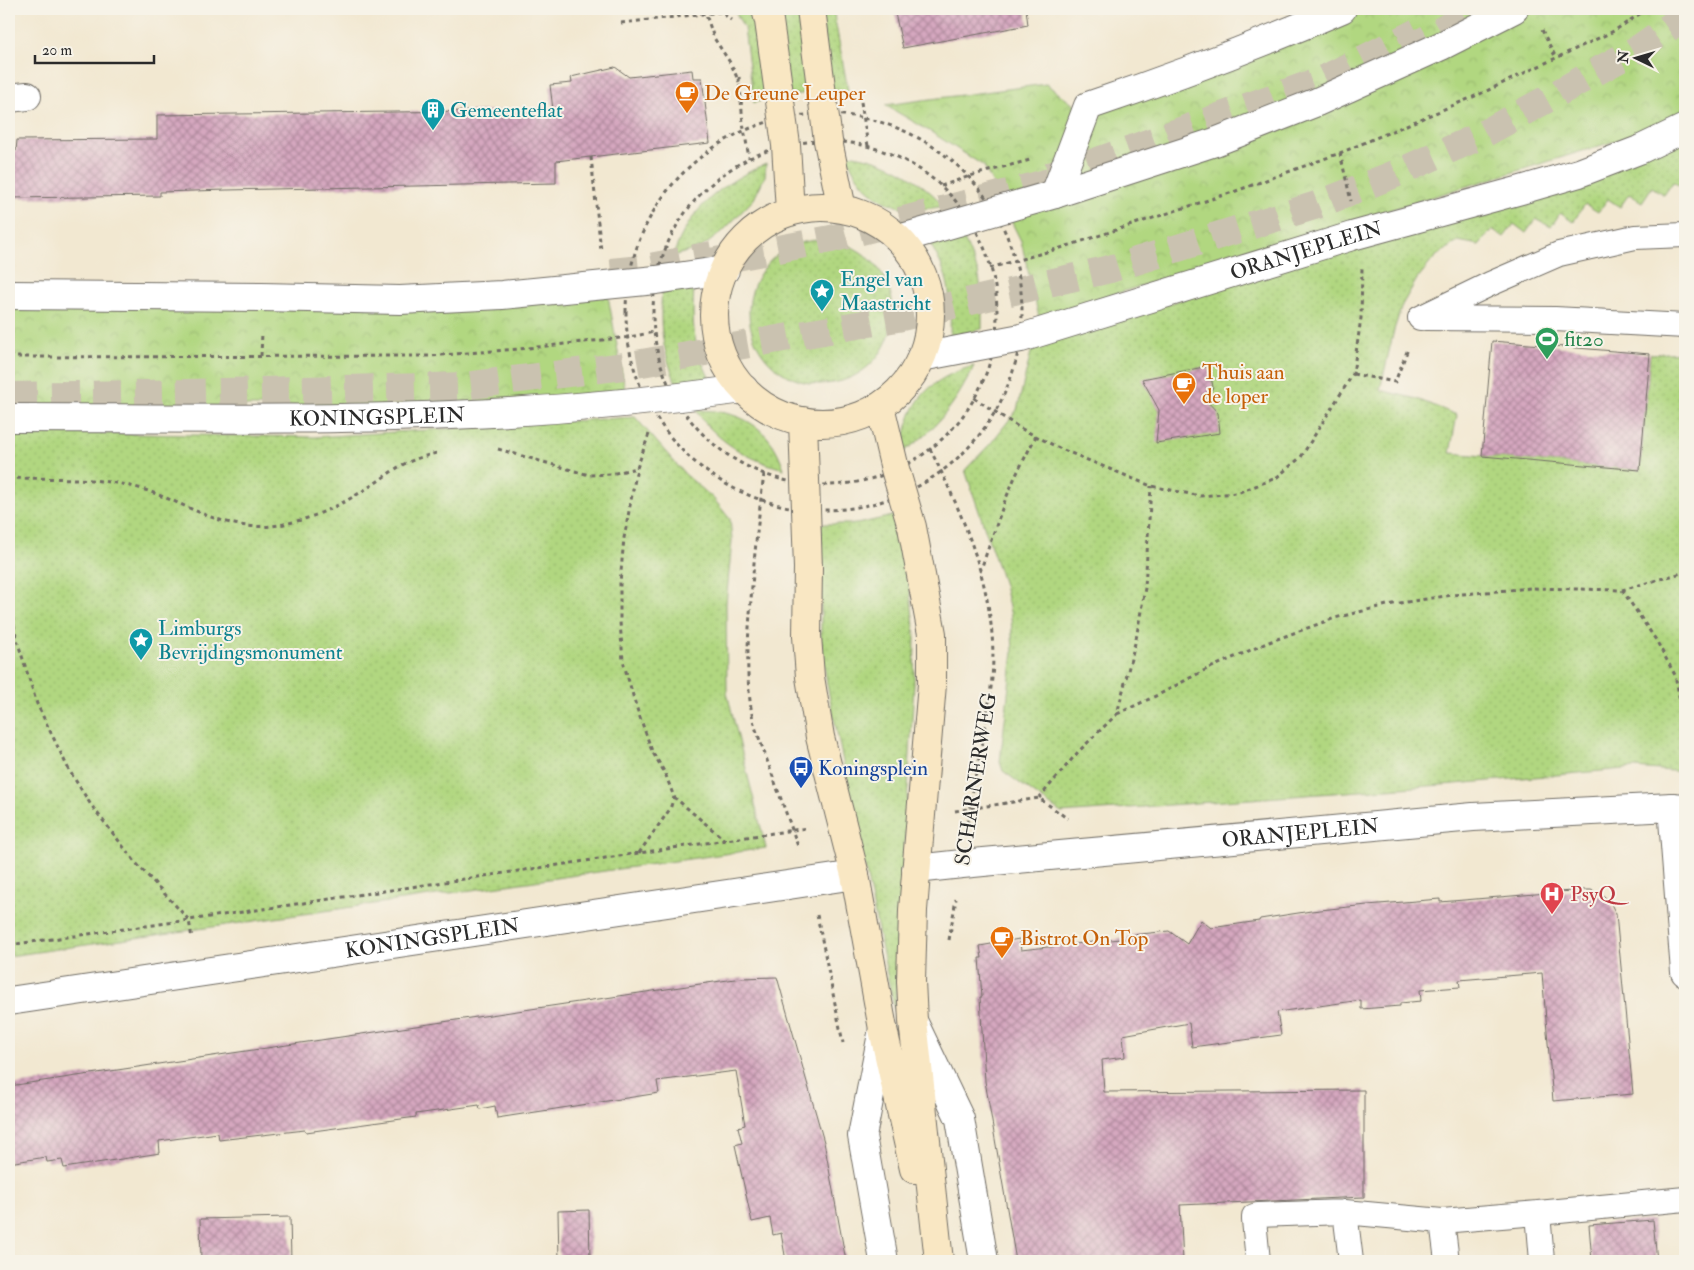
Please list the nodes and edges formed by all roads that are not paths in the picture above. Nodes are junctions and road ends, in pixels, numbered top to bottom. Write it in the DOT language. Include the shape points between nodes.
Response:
graph roads {
  1 [pos="766,9"];
  2 [pos="811,9"];
  3 [pos="1342,9"];
  4 [pos="1514,9"];
  5 [pos="1685,128"];
  6 [pos="1055,194"];
  7 [pos="842,208"];
  8 [pos="790,212"];
  9 [pos="1685,235"];
  10 [pos="899,239"];
  11 [pos="725,270"];
  12 [pos="9,295"];
  13 [pos="1685,326"];
  14 [pos="921,357"];
  15 [pos="744,389"];
  16 [pos="880,406"];
  17 [pos="9,418"];
  18 [pos="804,421"];
  19 [pos="1678,808"];
  20 [pos="916,869"];
  21 [pos="855,875"];
  22 [pos="1685,972"];
  23 [pos="9,1001"];
  24 [pos="913,1021"];
  25 [pos="884,1029"];
  26 [pos="1685,1199"];
  27 [pos="1345,1212"];
  28 [pos="1538,1214"];
  29 [pos="1442,1221"];
  30 [pos="884,1261"];
  31 [pos="934,1261"];
  32 [pos="939,1261"];
  33 [pos="984,1261"];
  34 [pos="1258,1261"];
  35 [pos="1351,1261"];
  36 [pos="1447,1261"];
  37 [pos="1542,1261"];
  1 -- 8 [label="street" via="786,145"];
  2 -- 7 [label="street" via="828,141"];
  3 -- 6 [label="street" via="1154,84 1088,106"];
  4 -- 6 [label="street" via="1317,102 1215,142"];
  5 -- 14 [label="street, ORANJEPLEIN" via="1579,173 1359,234 1021,338"];
  6 -- 10 [label="street" via="986,220"];
  7 -- 8 [label="street" via="816,207"];
  7 -- 10 [label="street" via="873,219"];
  8 -- 11 [label="street" via="773,218 744,240"];
  9 -- 13 [label="lane" via="1635,237 1559,254 1420,318 1555,319"];
  10 -- 14 [label="street" via="920,269 926,286 929,322"];
  11 -- 12 [label="street" via="502,295 400,300"];
  11 -- 15 [label="street" via="715,300 716,332 726,363"];
  14 -- 16 [label="street" via="904,385"];
  15 -- 17 [label="street, KONINGSPLEIN" via="669,406 623,403 450,415"];
  15 -- 18 [label="street" via="777,413"];
  16 -- 18 [label="street" via="835,422"];
  16 -- 20 [label="street" via="912,527 932,634 932,684"];
  18 -- 21 [label="street" via="810,677 820,736"];
  19 -- 20 [label="street, ORANJEPLEIN" via="1473,817"];
  19 -- 22 [label="street"];
  20 -- 24 [label="street" via="911,974"];
  21 -- 23 [label="street, KONINGSPLEIN"];
  21 -- 25 [label="street"];
  24 -- 32 [label="street"];
  24 -- 33 [label="street" via="960,1119"];
  25 -- 30 [label="street" via="862,1136"];
  25 -- 31 [label="street"];
  26 -- 28 [label="lane"];
  27 -- 29 [label="lane"];
  27 -- 34 [label="lane" via="1254,1216"];
  27 -- 35 [label="lane"];
  28 -- 29 [label="lane"];
  28 -- 37 [label="lane"];
  29 -- 36 [label="lane"];
}
